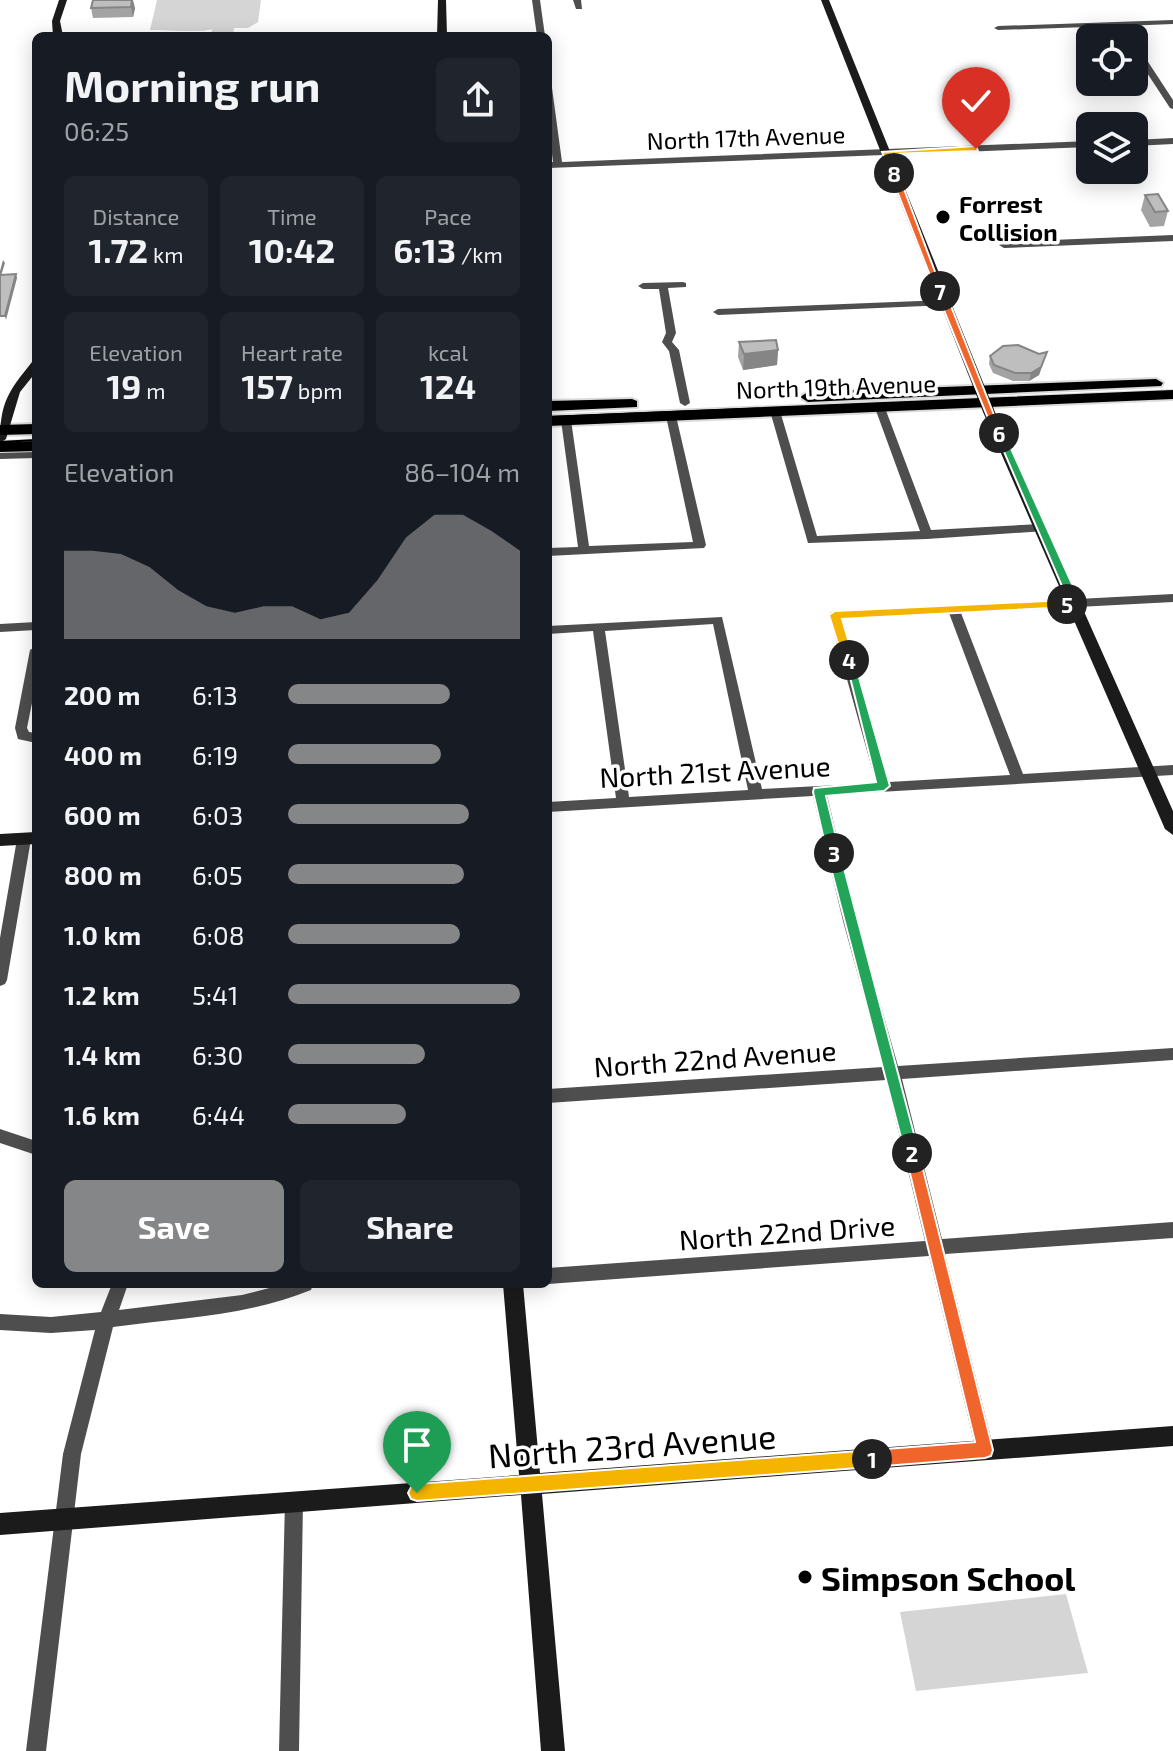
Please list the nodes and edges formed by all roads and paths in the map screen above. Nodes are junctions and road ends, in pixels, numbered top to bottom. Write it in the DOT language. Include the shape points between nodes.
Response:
graph roads {
  1 [pos="63,0"];
  2 [pos="442,0"];
  3 [pos="536,0"];
  4 [pos="825,0"];
  5 [pos="1173,22"];
  6 [pos="1118,24"];
  7 [pos="1076,25"];
  8 [pos="998,28"];
  9 [pos="57,32"];
  10 [pos="442,32"];
  11 [pos="540,32"];
  12 [pos="1148,68"];
  13 [pos="1173,106"];
  14 [pos="1173,141"];
  15 [pos="1148,142"];
  16 [pos="1076,145"];
  17 [pos="886,152"];
  18 [pos="553,165"];
  19 [pos="1173,238"];
  20 [pos="1004,245"];
  21 [pos="683,285"];
  22 [pos="643,286"];
  23 [pos="663,286"];
  24 [pos="945,303"];
  25 [pos="718,312"];
  26 [pos="32,369"];
  27 [pos="32,380"];
  28 [pos="1173,382"];
  29 [pos="980,388"];
  30 [pos="1173,395"];
  31 [pos="685,403"];
  32 [pos="986,404"];
  33 [pos="552,406"];
  34 [pos="880,408"];
  35 [pos="775,411"];
  36 [pos="671,416"];
  37 [pos="566,420"];
  38 [pos="552,421"];
  39 [pos="32,430"];
  40 [pos="3,440"];
  41 [pos="32,445"];
  42 [pos="32,453"];
  43 [pos="1041,528"];
  44 [pos="927,535"];
  45 [pos="584,550"];
  46 [pos="552,552"];
  47 [pos="1173,598"];
  48 [pos="1075,604"];
  49 [pos="954,610"];
  50 [pos="32,626"];
  51 [pos="0,628"];
  52 [pos="599,628"];
  53 [pos="552,630"];
  54 [pos="32,671"];
  55 [pos="29,737"];
  56 [pos="1173,770"];
  57 [pos="1146,771"];
  58 [pos="1018,779"];
  59 [pos="884,786"];
  60 [pos="819,792"];
  61 [pos="756,794"];
  62 [pos="623,802"];
  63 [pos="552,807"];
  64 [pos="1173,829"];
  65 [pos="30,839"];
  66 [pos="0,840"];
  67 [pos="0,980"];
  68 [pos="1173,1054"];
  69 [pos="892,1071"];
  70 [pos="552,1096"];
  71 [pos="0,1136"];
  72 [pos="32,1147"];
  73 [pos="1173,1230"];
  74 [pos="935,1247"];
  75 [pos="552,1276"];
  76 [pos="119,1288"];
  77 [pos="294,1288"];
  78 [pos="513,1288"];
  79 [pos="107,1321"];
  80 [pos="0,1322"];
  81 [pos="1173,1436"];
  82 [pos="985,1450"];
  83 [pos="531,1486"];
  84 [pos="294,1501"];
  85 [pos="62,1519"];
  86 [pos="0,1524"];
  87 [pos="36,1751"];
  88 [pos="289,1751"];
  89 [pos="553,1751"];
  1 -- 9 [label="street"];
  2 -- 10 [label="street"];
  3 -- 11 [label="street"];
  4 -- 17 [label="street"];
  5 -- 6 [label="street"];
  7 -- 8 [label="street"];
  12 -- 13 [label="street"];
  14 -- 15 [label="street"];
  16 -- 17 [label="street, North 17th Avenue"];
  17 -- 18 [label="street, North 17th Avenue"];
  17 -- 24 [label="street"];
  19 -- 20 [label="street"];
  21 -- 23 [label="street"];
  22 -- 23 [label="street"];
  23 -- 31 [label="street" via="671,333 667,342 674,350"];
  24 -- 25 [label="street"];
  24 -- 29 [label="street"];
  26 -- 40 [label="street" via="14,392"];
  27 -- 40 [label="street"];
  28 -- 29 [label="main road, North 19th Avenue"];
  29 -- 31 [label="main road, North 19th Avenue"];
  29 -- 32 [label="street"];
  30 -- 32 [label="main road, North 19th Avenue"];
  31 -- 33 [label="main road, North 19th Avenue"];
  32 -- 34 [label="main road, North 19th Avenue"];
  32 -- 43 [label="street"];
  34 -- 35 [label="main road, North 19th Avenue"];
  34 -- 44 [label="street"];
  35 -- 36 [label="main road, North 19th Avenue"];
  35 -- 44 [label="street" via="812,540"];
  36 -- 37 [label="main road, North 19th Avenue"];
  36 -- 45 [label="street" via="700,545"];
  37 -- 38 [label="main road, North 19th Avenue"];
  37 -- 45 [label="street"];
  39 -- 40 [label="main road"];
  40 -- 41 [label="main road"];
  40 -- 42 [label="street"];
  43 -- 44 [label="street"];
  43 -- 48 [label="street"];
  45 -- 46 [label="street"];
  47 -- 48 [label="street"];
  48 -- 49 [label="street"];
  48 -- 57 [label="street"];
  49 -- 58 [label="street"];
  49 -- 59 [label="street" via="835,615"];
  50 -- 51 [label="street"];
  52 -- 53 [label="street"];
  52 -- 61 [label="street" via="718,620"];
  52 -- 62 [label="street"];
  54 -- 55 [label="street" via="21,728"];
  56 -- 57 [label="street, North 21st Avenue"];
  57 -- 58 [label="street, North 21st Avenue"];
  57 -- 64 [label="street"];
  58 -- 59 [label="street, North 21st Avenue"];
  59 -- 60 [label="street, North 21st Avenue"];
  60 -- 61 [label="street, North 21st Avenue"];
  60 -- 69 [label="street"];
  61 -- 62 [label="street, North 21st Avenue"];
  62 -- 63 [label="street, North 21st Avenue"];
  65 -- 66 [label="street"];
  65 -- 67 [label="street"];
  68 -- 69 [label="street, North 22nd Avenue"];
  69 -- 70 [label="street, North 22nd Avenue"];
  69 -- 74 [label="street"];
  71 -- 72 [label="street"];
  73 -- 74 [label="street, North 22nd Drive"];
  74 -- 75 [label="street, North 22nd Drive"];
  74 -- 82 [label="street"];
  76 -- 79 [label="street"];
  77 -- 79 [label="street" via="252,1303"];
  78 -- 83 [label="street"];
  79 -- 80 [label="street" via="27,1327"];
  79 -- 85 [label="street" via="80,1413"];
  81 -- 82 [label="street, North 23rd Avenue"];
  82 -- 83 [label="street, North 23rd Avenue"];
  83 -- 84 [label="street, North 23rd Avenue"];
  83 -- 89 [label="street"];
  84 -- 85 [label="street, North 23rd Avenue"];
  84 -- 88 [label="street"];
  85 -- 86 [label="street, North 23rd Avenue"];
  85 -- 87 [label="street"];
}
